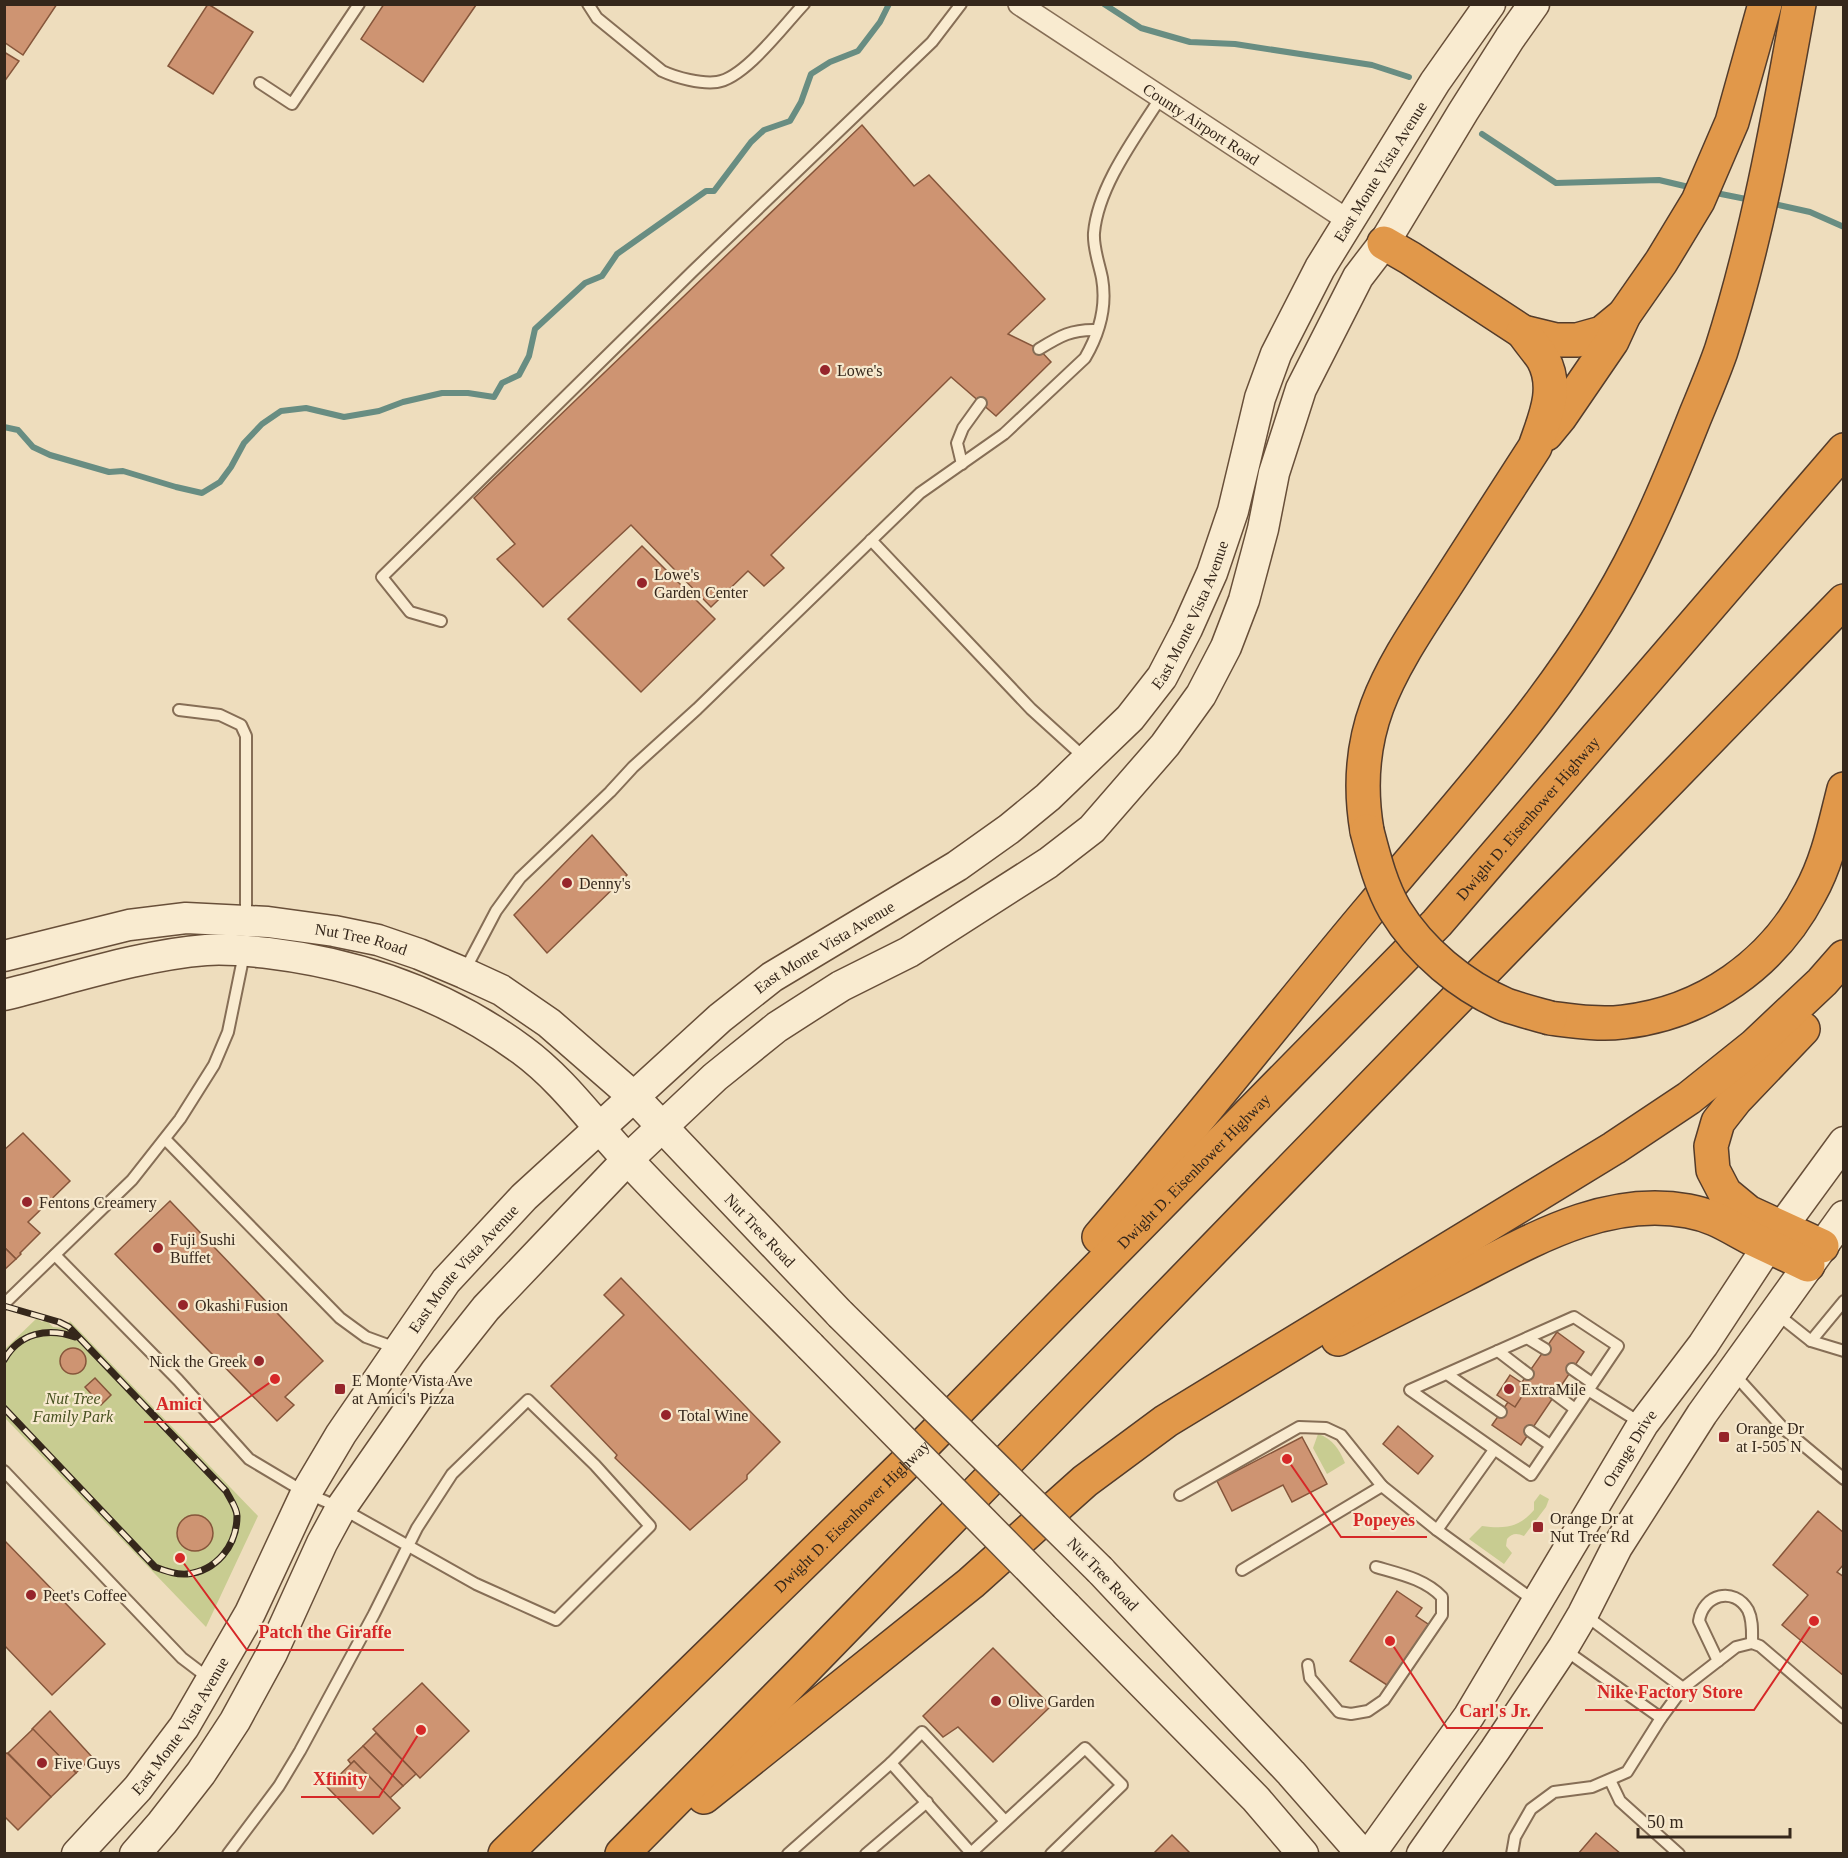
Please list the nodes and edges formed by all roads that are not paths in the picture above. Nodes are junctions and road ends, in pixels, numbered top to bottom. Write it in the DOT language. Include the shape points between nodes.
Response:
graph roads {
  1 [pos="359,4"];
  2 [pos="588,4"];
  3 [pos="804,4"];
  4 [pos="962,4"];
  5 [pos="1019,4"];
  6 [pos="1490,4"];
  7 [pos="1534,4"];
  8 [pos="1765,4"];
  9 [pos="1799,4"];
  10 [pos="260,83"];
  11 [pos="1161,97"];
  12 [pos="1349,221"];
  13 [pos="1384,243"];
  14 [pos="1624,315"];
  15 [pos="1097,330"];
  16 [pos="1523,332"];
  17 [pos="1039,350"];
  18 [pos="981,403"];
  19 [pos="1535,447"];
  20 [pos="1844,450"];
  21 [pos="962,464"];
  22 [pos="871,540"];
  23 [pos="1844,601"];
  24 [pos="441,621"];
  25 [pos="179,710"];
  26 [pos="1086,759"];
  27 [pos="1844,789"];
  28 [pos="245,936"];
  29 [pos="4,956"];
  30 [pos="1844,957"];
  31 [pos="464,973"];
  32 [pos="1844,986"];
  33 [pos="4,995"];
  34 [pos="634,1097"];
  35 [pos="662,1125"];
  36 [pos="600,1128"];
  37 [pos="165,1139"];
  38 [pos="1844,1142"];
  39 [pos="627,1160"];
  40 [pos="1775,1237"];
  41 [pos="1830,1240"];
  42 [pos="55,1255"];
  43 [pos="1844,1301"];
  44 [pos="4,1304"];
  45 [pos="1775,1312"];
  46 [pos="1527,1338"];
  47 [pos="1811,1341"];
  48 [pos="399,1349"];
  49 [pos="1545,1349"];
  50 [pos="1498,1351"];
  51 [pos="1844,1351"];
  52 [pos="1572,1369"];
  53 [pos="1732,1372"];
  54 [pos="1447,1374"];
  55 [pos="1528,1374"];
  56 [pos="1590,1386"];
  57 [pos="1555,1395"];
  58 [pos="1575,1409"];
  59 [pos="1501,1412"];
  60 [pos="1166,1421"];
  61 [pos="1643,1424"];
  62 [pos="1530,1431"];
  63 [pos="1551,1445"];
  64 [pos="1494,1450"];
  65 [pos="905,1464"];
  66 [pos="4,1471"];
  67 [pos="1844,1479"];
  68 [pos="1382,1486"];
  69 [pos="306,1493"];
  70 [pos="1180,1495"];
  71 [pos="341,1508"];
  72 [pos="1437,1530"];
  73 [pos="409,1546"];
  74 [pos="1376,1567"];
  75 [pos="1242,1570"];
  76 [pos="1537,1602"];
  77 [pos="1583,1614"];
  78 [pos="1752,1643"];
  79 [pos="1563,1648"];
  80 [pos="1718,1661"];
  81 [pos="1308,1665"];
  82 [pos="212,1681"];
  83 [pos="1683,1689"];
  84 [pos="1661,1718"];
  85 [pos="1844,1718"];
  86 [pos="891,1763"];
  87 [pos="1610,1780"];
  88 [pos="927,1802"];
  89 [pos="1005,1821"];
  90 [pos="972,1853"];
  91 [pos="77,1854"];
  92 [pos="135,1854"];
  93 [pos="228,1854"];
  94 [pos="505,1854"];
  95 [pos="622,1854"];
  96 [pos="631,1854"];
  97 [pos="788,1854"];
  98 [pos="866,1854"];
  99 [pos="1051,1854"];
  100 [pos="1303,1854"];
  101 [pos="1362,1854"];
  102 [pos="1370,1854"];
  103 [pos="1422,1854"];
  104 [pos="1512,1854"];
  105 [pos="1679,1854"];
  1 -- 10 [label="lane" via="292,104"];
  2 -- 3 [label="lane" via="597,18 662,71 717,82 742,71"];
  4 -- 24 [label="lane" via="932,42 381,577 410,612"];
  5 -- 11 [label="street, County Airport Road"];
  6 -- 12 [label="main road, East Monte Vista Avenue" via="1435,82"];
  7 -- 13 [label="main road"];
  8 -- 14 [label="highway" via="1732,122 1702,191"];
  9 -- 65 [label="highway" via="1745,270 1720,354 1639,548 1598,622 1564,674 1496,759 1291,1003 1166,1160"];
  11 -- 12 [label="street, County Airport Road"];
  11 -- 15 [label="lane" via="1114,172 1101,203 1094,232 1103,306"];
  12 -- 13 [label="main road, County Airport Road"];
  12 -- 26 [label="main road, East Monte Vista Avenue" via="1276,354 1260,398 1233,512 1188,629 1156,685 1130,718"];
  13 -- 16 [label="highway"];
  13 -- 35 [label="main road" via="1358,277 1302,389 1274,473 1244,600 1226,648 1201,695 1165,745 1092,830 1048,863 909,952 841,986 777,1027"];
  14 -- 16 [label="highway" via="1602,333 1576,340"];
  14 -- 19 [label="highway" via="1612,341"];
  15 -- 17 [label="lane" via="1079,329"];
  15 -- 21 [label="lane" via="1085,358 1004,435"];
  16 -- 19 [label="highway" via="1543,360 1551,381 1549,406"];
  18 -- 21 [label="lane" via="957,443"];
  19 -- 27 [label="highway, bridge" via="1390,674 1367,737 1362,802 1367,831 1384,885 1414,936 1470,987 1507,1005 1551,1018 1587,1023 1632,1020 1695,1003 1765,956 1790,927 1828,850"];
  20 -- 65 [label="highway, Dwight D. Eisenhower Highway" via="1437,923"];
  21 -- 22 [label="lane" via="920,493"];
  22 -- 26 [label="lane" via="1031,709"];
  22 -- 31 [label="lane" via="520,878 496,911"];
  23 -- 95 [label="highway"];
  25 -- 28 [label="lane" via="220,715 242,725 246,736"];
  26 -- 34 [label="main road, East Monte Vista Avenue" via="1010,830 772,977 720,1018"];
  28 -- 29 [label="main road, Nut Tree Road" via="186,918 129,925"];
  28 -- 31 [label="main road, Nut Tree Road" via="334,931 378,940"];
  28 -- 33 [label="main road, Nut Tree Road" via="207,950 163,956"];
  28 -- 36 [label="main road, Nut Tree Road" via="305,958 375,975 487,1027 546,1069"];
  28 -- 37 [label="lane" via="228,1032 214,1065"];
  30 -- 60 [label="highway" via="1754,1046 1689,1098 1614,1148"];
  31 -- 34 [label="main road, Nut Tree Road" via="501,990 549,1023"];
  32 -- 40 [label="highway" via="1736,1099 1718,1122 1711,1146 1713,1170 1725,1193"];
  34 -- 35 [label="main road, Nut Tree Road"];
  34 -- 36 [label="main road, East Monte Vista Avenue"];
  35 -- 39 [label="main road"];
  35 -- 101 [label="main road, Nut Tree Road, bridge" via="840,1314 1100,1570"];
  36 -- 39 [label="main road, Nut Tree Road"];
  36 -- 48 [label="main road, East Monte Vista Avenue" via="524,1197 446,1281"];
  37 -- 42 [label="lane" via="132,1180"];
  37 -- 48 [label="lane" via="340,1318 366,1337"];
  38 -- 40 [label="main road, Orange Drive"];
  39 -- 71 [label="main road" via="486,1308 436,1371"];
  39 -- 100 [label="main road, Nut Tree Road, bridge" via="1256,1799"];
  40 -- 41 [label="highway"];
  40 -- 60 [label="highway" via="1688,1211 1662,1208 1628,1210 1568,1224 1199,1410"];
  40 -- 61 [label="main road, Orange Drive" via="1703,1345"];
  41 -- 45 [label="main road"];
  42 -- 44 [label="lane"];
  42 -- 69 [label="lane" via="249,1459"];
  43 -- 47 [label="lane"];
  45 -- 47 [label="lane"];
  45 -- 53 [label="main road"];
  46 -- 49 [label="lane"];
  46 -- 50 [label="lane"];
  46 -- 56 [label="lane" via="1574,1317 1618,1346"];
  47 -- 51 [label="lane"];
  48 -- 69 [label="main road, East Monte Vista Avenue"];
  50 -- 54 [label="lane"];
  50 -- 55 [label="lane"];
  52 -- 56 [label="lane"];
  53 -- 67 [label="lane" via="1784,1429"];
  53 -- 77 [label="main road" via="1617,1547"];
  54 -- 59 [label="lane"];
  54 -- 64 [label="lane" via="1410,1390"];
  56 -- 58 [label="lane"];
  56 -- 61 [label="lane"];
  57 -- 58 [label="lane"];
  58 -- 63 [label="lane"];
  60 -- 96 [label="highway" via="1085,1480 971,1583"];
  61 -- 76 [label="main road, Orange Drive"];
  62 -- 63 [label="lane"];
  63 -- 64 [label="lane" via="1531,1475"];
  64 -- 72 [label="lane"];
  65 -- 94 [label="highway, Dwight D. Eisenhower Highway"];
  66 -- 82 [label="lane" via="182,1658"];
  68 -- 70 [label="lane" via="1341,1435 1326,1428 1299,1427"];
  68 -- 72 [label="lane"];
  68 -- 75 [label="lane"];
  69 -- 71 [label="lane"];
  69 -- 82 [label="main road, East Monte Vista Avenue" via="250,1613"];
  71 -- 73 [label="lane"];
  71 -- 92 [label="main road" via="235,1721 201,1773"];
  72 -- 76 [label="lane"];
  73 -- 73 [label="lane" via="452,1474 528,1400 602,1471 650,1526 556,1620 476,1584"];
  73 -- 93 [label="lane" via="300,1751"];
  74 -- 81 [label="lane" via="1433,1587 1442,1597 1442,1615 1384,1700 1368,1711 1339,1712 1310,1678"];
  76 -- 102 [label="main road, Orange Drive" via="1469,1716"];
  77 -- 79 [label="main road"];
  77 -- 83 [label="lane"];
  78 -- 80 [label="lane" via="1736,1647"];
  78 -- 80 [label="lane" via="1746,1607 1734,1598 1716,1597 1703,1607 1699,1621"];
  78 -- 85 [label="lane"];
  79 -- 84 [label="lane"];
  79 -- 103 [label="main road"];
  80 -- 83 [label="lane"];
  82 -- 91 [label="main road, East Monte Vista Avenue" via="184,1727 138,1788"];
  83 -- 84 [label="lane"];
  84 -- 87 [label="lane" via="1627,1772"];
  86 -- 88 [label="lane"];
  86 -- 89 [label="lane" via="922,1732"];
  86 -- 97 [label="lane"];
  87 -- 104 [label="lane" via="1592,1787 1554,1792 1531,1809 1515,1837"];
  87 -- 105 [label="lane" via="1620,1801"];
  88 -- 90 [label="lane"];
  88 -- 98 [label="lane"];
  89 -- 90 [label="lane"];
  89 -- 99 [label="lane" via="1085,1748 1122,1785"];
}
